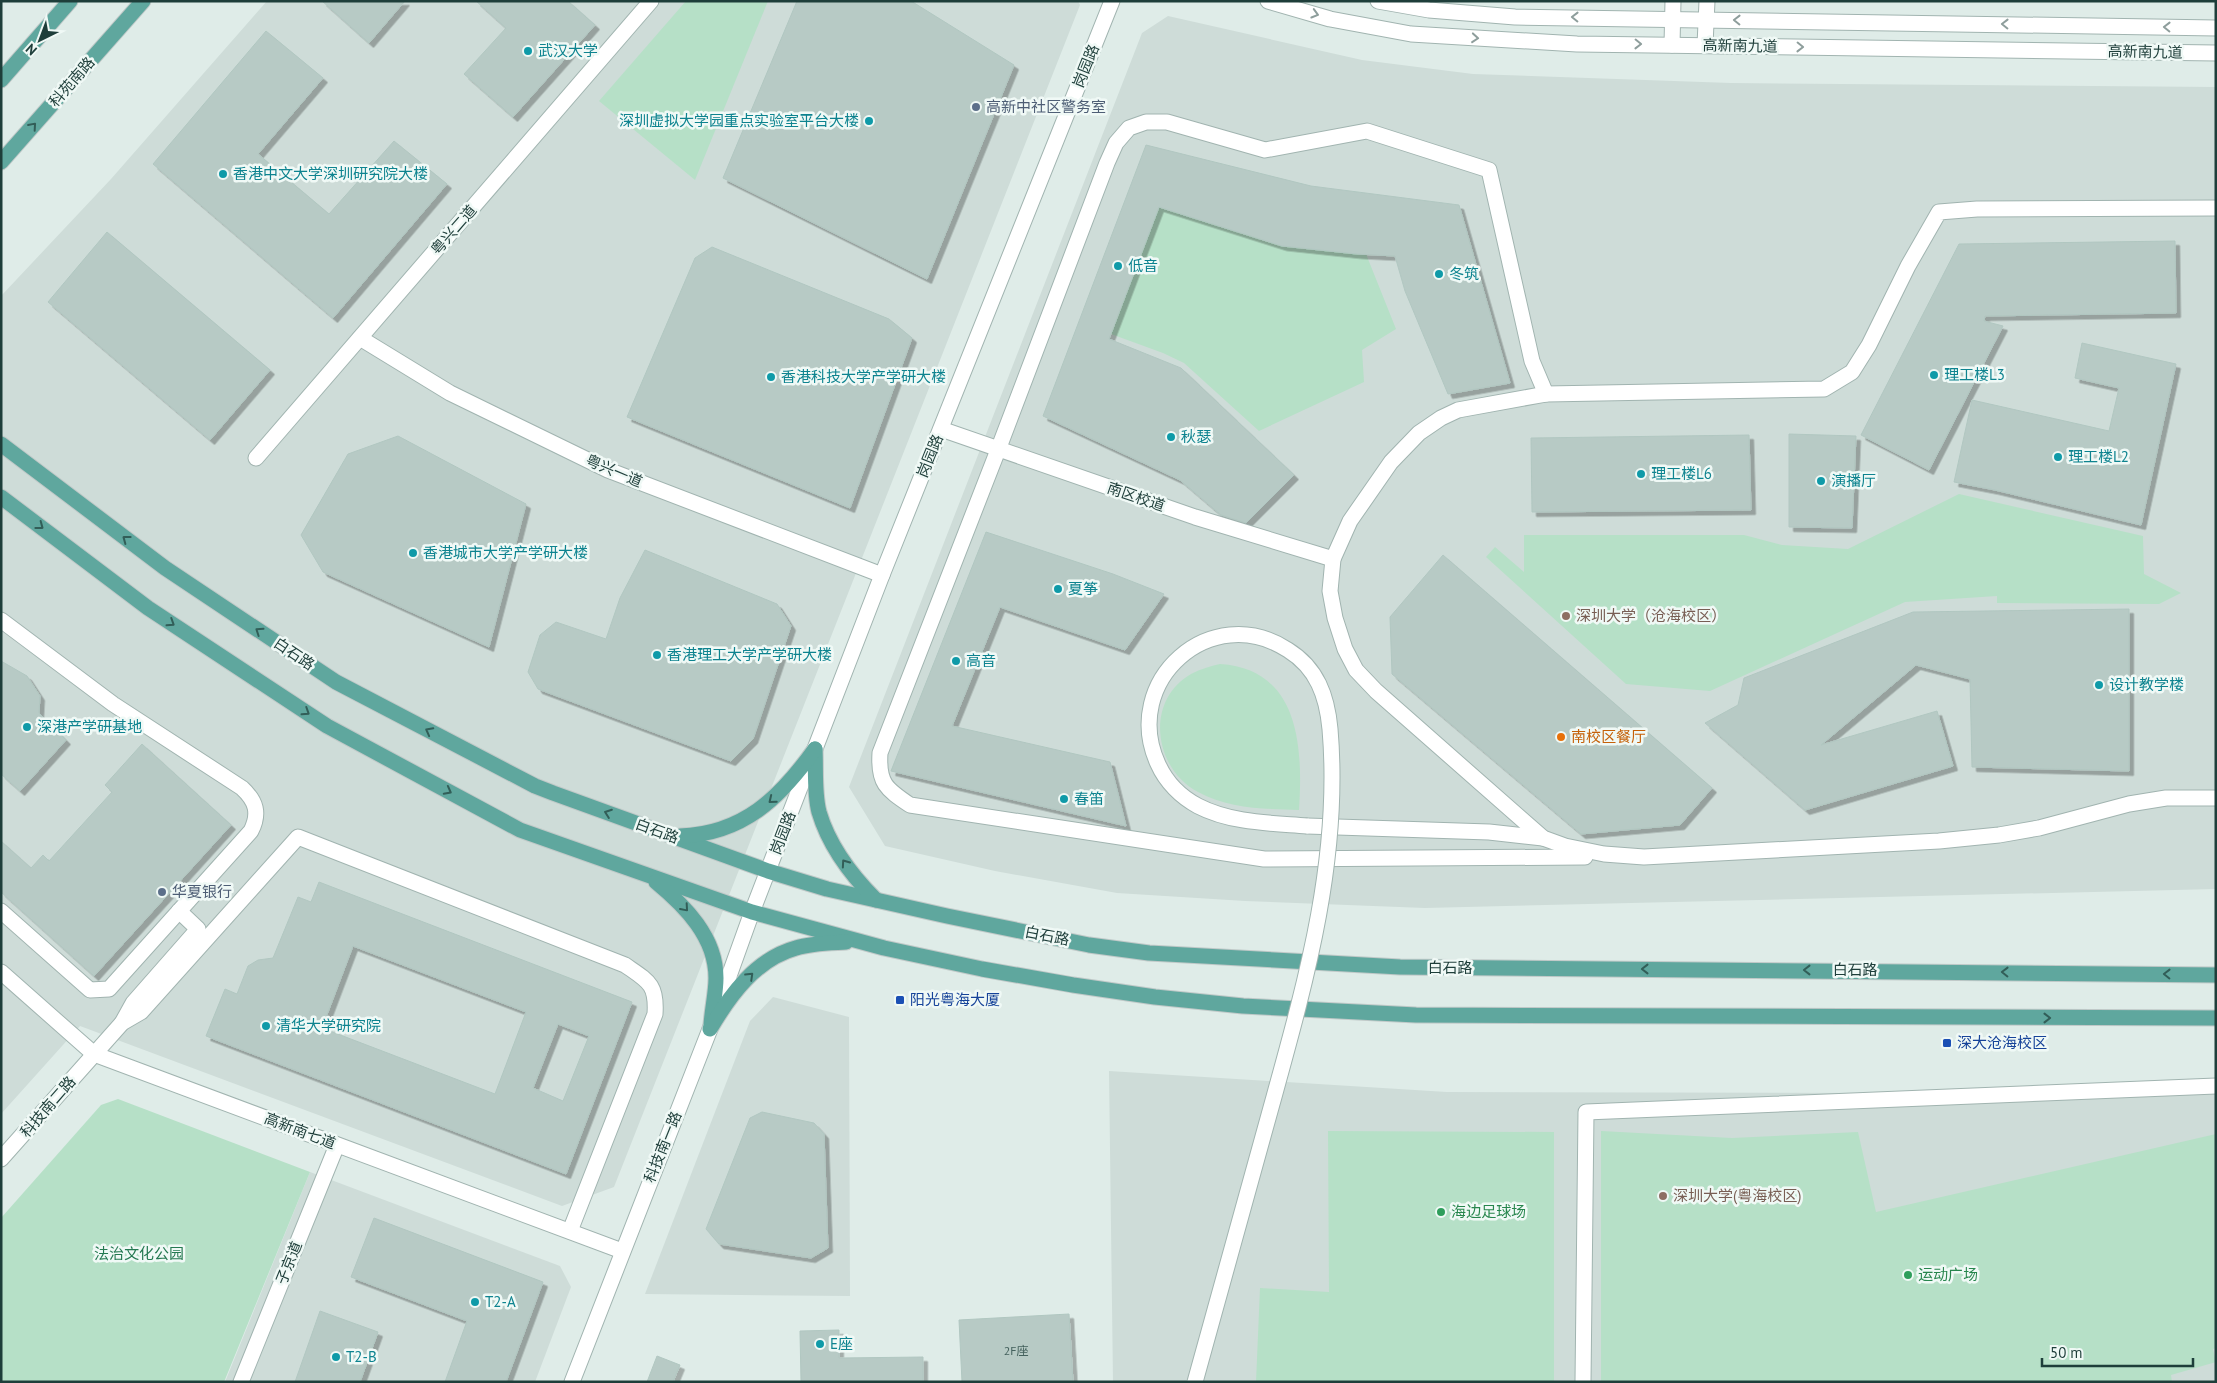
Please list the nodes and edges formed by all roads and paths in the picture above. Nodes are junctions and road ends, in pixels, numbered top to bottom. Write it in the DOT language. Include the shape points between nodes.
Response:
graph roads {
  1 [pos="70,1"];
  2 [pos="143,1"];
  3 [pos="651,1"];
  4 [pos="1112,1"];
  5 [pos="1268,1"];
  6 [pos="1378,1"];
  7 [pos="1673,1"];
  8 [pos="1707,1"];
  9 [pos="1672,18"];
  10 [pos="1706,20"];
  11 [pos="2216,28"];
  12 [pos="1672,45"];
  13 [pos="1705,45"];
  14 [pos="2216,53"];
  15 [pos="1,80"];
  16 [pos="1,162"];
  17 [pos="2216,208"];
  18 [pos="360,338"];
  19 [pos="1546,394"];
  20 [pos="941,429"];
  21 [pos="1,444"];
  22 [pos="998,450"];
  23 [pos="256,458"];
  24 [pos="1,497"];
  25 [pos="1333,559"];
  26 [pos="882,575"];
  27 [pos="1,620"];
  28 [pos="815,750"];
  29 [pos="2216,798"];
  30 [pos="670,836"];
  31 [pos="1543,838"];
  32 [pos="1644,857"];
  33 [pos="768,872"];
  34 [pos="648,875"];
  35 [pos="876,900"];
  36 [pos="179,911"];
  37 [pos="752,912"];
  38 [pos="3,916"];
  39 [pos="860,942"];
  40 [pos="1,972"];
  41 [pos="2216,975"];
  42 [pos="2216,1018"];
  43 [pos="122,1024"];
  44 [pos="710,1029"];
  45 [pos="94,1054"];
  46 [pos="2216,1086"];
  47 [pos="337,1145"];
  48 [pos="1,1159"];
  49 [pos="570,1231"];
  50 [pos="622,1251"];
  51 [pos="241,1382"];
  52 [pos="572,1382"];
  53 [pos="1195,1382"];
  54 [pos="1583,1382"];
  1 -- 15 [label="main road"];
  16 -- 2 [label="main road, 科苑南路, one-way"];
  3 -- 18 [label="street, 粤兴二道"];
  4 -- 20 [label="street, 岗园路"];
  5 -- 12 [label="street, 高新南九道, one-way" via="1330,18 1411,34 1568,44"];
  9 -- 6 [label="street, 高新南九道, one-way" via="1515,17 1429,10"];
  7 -- 9 [label="street"];
  8 -- 10 [label="street"];
  9 -- 10 [label="street, 高新南九道"];
  9 -- 12 [label="street"];
  11 -- 10 [label="street, 高新南九道, one-way"];
  10 -- 13 [label="street"];
  12 -- 13 [label="street, 高新南九道"];
  13 -- 14 [label="street, 高新南九道, one-way"];
  17 -- 19 [label="street" via="1939,212 1852,372 1824,389"];
  18 -- 23 [label="street, 粤兴二道"];
  18 -- 26 [label="street, 粤兴一道" via="450,393 608,470"];
  19 -- 22 [label="street" via="1532,361 1488,170 1367,130 1265,150 1167,122 1146,122 1129,128 1116,143"];
  19 -- 25 [label="street" via="1458,410 1419,433 1391,462 1350,521"];
  20 -- 22 [label="street, 南区校道"];
  20 -- 26 [label="street, 岗园路"];
  30 -- 21 [label="main road, 白石路, one-way" via="535,786 336,682 165,568"];
  22 -- 25 [label="street, 南区校道" via="1195,517"];
  22 -- 32 [label="street" via="880,753 879,772 889,792 910,805 1264,859"];
  24 -- 34 [label="main road, one-way" via="148,608 327,726 520,830"];
  25 -- 31 [label="street" via="1330,591 1345,649 1356,670 1376,692"];
  26 -- 28 [label="street, 岗园路"];
  27 -- 36 [label="street" via="114,704 251,796 257,815 251,831"];
  28 -- 30 [label="main road, one-way" via="780,794 745,819 700,835"];
  28 -- 33 [label="street, 岗园路"];
  35 -- 28 [label="main road, one-way" via="842,859 818,810"];
  29 -- 32 [label="street" via="2166,798 2129,804 2039,828 1965,839"];
  30 -- 33 [label="main road, 白石路"];
  31 -- 32 [label="street" via="1581,850"];
  31 -- 53 [label="street, bridge" via="1488,832 1335,827 1326,827 1316,827 1240,820 1208,811 1183,796 1171,784 1153,754 1148,724 1159,682 1180,657 1209,640 1240,634 1278,644 1298,656 1322,690 1328,710 1333,766 1331,823 1330,832 1328,850 1312,955"];
  33 -- 35 [label="main road, 白石路"];
  33 -- 37 [label="street, 岗园路"];
  34 -- 37 [label="main road"];
  34 -- 44 [label="main road, one-way" via="678,900 694,920 713,955 716,978"];
  41 -- 35 [label="main road, 白石路, one-way" via="1328,965 1149,953 1089,945"];
  36 -- 38 [label="street" via="109,989 90,990"];
  36 -- 43 [label="street" via="198,929 133,1003"];
  37 -- 39 [label="main road"];
  37 -- 44 [label="street, 科技南一路"];
  39 -- 42 [label="main road, one-way" via="1073,985 1243,1006 1416,1015"];
  44 -- 39 [label="main road, one-way" via="729,998 753,973 778,954 818,944"];
  40 -- 45 [label="street, 高新南七道"];
  43 -- 45 [label="street, 科技南二路"];
  43 -- 49 [label="street" via="141,1012 298,837 625,965 645,979 656,995 655,1014"];
  44 -- 50 [label="street, 科技南一路"];
  45 -- 47 [label="street, 高新南七道"];
  45 -- 48 [label="street, 科技南二路"];
  46 -- 54 [label="street" via="1586,1112"];
  47 -- 49 [label="street, 高新南七道"];
  47 -- 51 [label="street, 子京道"];
  49 -- 50 [label="street, 高新南七道"];
  50 -- 52 [label="street, 科技南一路"];
}
